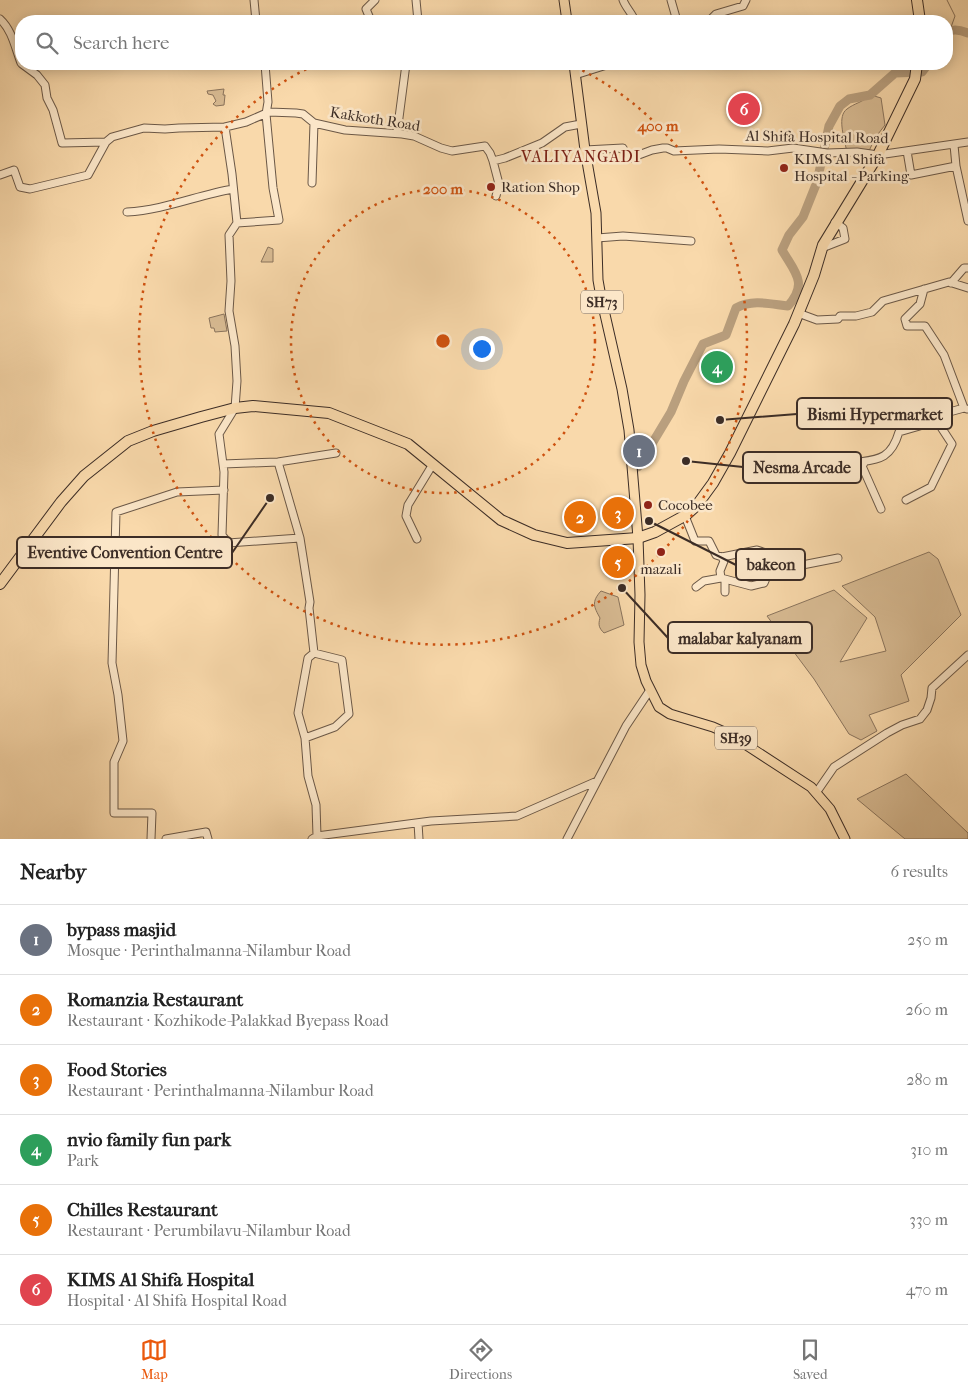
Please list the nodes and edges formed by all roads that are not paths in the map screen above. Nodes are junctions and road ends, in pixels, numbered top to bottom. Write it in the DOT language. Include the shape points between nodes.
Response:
graph roads {
  1 [pos="254,0"];
  2 [pos="375,0"];
  3 [pos="416,0"];
  4 [pos="564,0"];
  5 [pos="623,0"];
  6 [pos="671,0"];
  7 [pos="746,0"];
  8 [pos="917,0"];
  9 [pos="255,15"];
  10 [pos="368,15"];
  11 [pos="417,15"];
  12 [pos="566,15"];
  13 [pos="632,15"];
  14 [pos="675,15"];
  15 [pos="715,15"];
  16 [pos="919,15"];
  17 [pos="0,19"];
  18 [pos="15,45"];
  19 [pos="31,70"];
  20 [pos="265,70"];
  21 [pos="405,70"];
  22 [pos="575,70"];
  23 [pos="591,70"];
  24 [pos="917,70"];
  25 [pos="575,75"];
  26 [pos="266,114"];
  27 [pos="314,123"];
  28 [pos="581,124"];
  29 [pos="225,127"];
  30 [pos="397,133"];
  31 [pos="106,142"];
  32 [pos="968,142"];
  33 [pos="954,145"];
  34 [pos="585,150"];
  35 [pos="907,151"];
  36 [pos="878,156"];
  37 [pos="493,161"];
  38 [pos="956,166"];
  39 [pos="0,175"];
  40 [pos="312,183"];
  41 [pos="233,189"];
  42 [pos="496,196"];
  43 [pos="127,212"];
  44 [pos="968,221"];
  45 [pos="835,222"];
  46 [pos="237,223"];
  47 [pos="597,238"];
  48 [pos="691,241"];
  49 [pos="822,248"];
  50 [pos="968,268"];
  51 [pos="951,283"];
  52 [pos="968,288"];
  53 [pos="924,289"];
  54 [pos="798,313"];
  55 [pos="235,408"];
  56 [pos="966,409"];
  57 [pos="937,421"];
  58 [pos="336,453"];
  59 [pos="278,462"];
  60 [pos="864,463"];
  61 [pos="223,464"];
  62 [pos="433,464"];
  63 [pos="794,467"];
  64 [pos="224,490"];
  65 [pos="906,500"];
  66 [pos="881,509"];
  67 [pos="684,516"];
  68 [pos="300,538"];
  69 [pos="638,538"];
  70 [pos="417,539"];
  71 [pos="722,557"];
  72 [pos="838,558"];
  73 [pos="764,570"];
  74 [pos="723,579"];
  75 [pos="0,584"];
  76 [pos="696,588"];
  77 [pos="725,592"];
  78 [pos="314,653"];
  79 [pos="968,655"];
  80 [pos="650,690"];
  81 [pos="305,738"];
  82 [pos="597,781"];
  83 [pos="816,792"];
  84 [pos="418,823"];
  85 [pos="314,838"];
  86 [pos="151,839"];
  87 [pos="166,839"];
  88 [pos="208,839"];
  89 [pos="420,839"];
  90 [pos="567,839"];
  91 [pos="845,839"];
  1 -- 9 [label="street"];
  2 -- 10 [label="street" via="366,9"];
  3 -- 11 [label="street"];
  4 -- 12 [label="main road"];
  5 -- 13 [label="street"];
  6 -- 14 [label="street"];
  7 -- 15 [label="street" via="742,6"];
  8 -- 16 [label="highway"];
  17 -- 18 [label="street" via="7,25"];
  19 -- 31 [label="street" via="45,84 62,143"];
  20 -- 26 [label="street"];
  21 -- 30 [label="street"];
  22 -- 25 [label="main road, SH73"];
  23 -- 25 [label="street"];
  24 -- 36 [label="highway" via="916,79"];
  25 -- 28 [label="main road, SH73"];
  26 -- 27 [label="street, Kakkoth Road" via="303,114"];
  26 -- 29 [label="street, Kakkoth Road"];
  26 -- 46 [label="street" via="279,220"];
  27 -- 30 [label="street, Kakkoth Road" via="358,132"];
  27 -- 40 [label="street"];
  28 -- 34 [label="main road, SH73"];
  28 -- 37 [label="street" via="565,127 542,143"];
  29 -- 31 [label="street, Kakkoth Road" via="144,128 112,137"];
  29 -- 41 [label="street"];
  30 -- 37 [label="street, Kakkoth Road" via="452,151 485,146"];
  31 -- 39 [label="street" via="88,175 30,189 20,187 14,170"];
  32 -- 33 [label="street, Al Shifa Hospital Road"];
  33 -- 35 [label="street, Al Shifa Hospital Road"];
  33 -- 38 [label="street"];
  34 -- 36 [label="street, Al Shifa Hospital Road" via="623,148 628,159 663,148 674,151 793,148"];
  34 -- 47 [label="main road, SH73"];
  35 -- 36 [label="street, Al Shifa Hospital Road"];
  35 -- 38 [label="street" via="911,175"];
  36 -- 45 [label="highway"];
  37 -- 42 [label="street" via="499,184"];
  38 -- 44 [label="street"];
  41 -- 43 [label="street"];
  41 -- 46 [label="street"];
  45 -- 49 [label="highway"];
  45 -- 49 [label="street" via="843,228 845,239"];
  46 -- 55 [label="street" via="229,235 229,311 237,381"];
  47 -- 48 [label="street" via="623,236"];
  47 -- 69 [label="main road, SH73" via="598,280 629,430"];
  49 -- 54 [label="highway"];
  50 -- 51 [label="street" via="964,268"];
  51 -- 52 [label="street"];
  51 -- 53 [label="street"];
  53 -- 54 [label="street" via="883,301 872,312 856,316 817,320"];
  53 -- 56 [label="street" via="920,304 905,319 907,326 925,326 944,355"];
  54 -- 67 [label="highway" via="723,467 706,493"];
  55 -- 61 [label="street" via="219,434"];
  55 -- 62 [label="highway" via="253,406 330,413 408,444"];
  55 -- 75 [label="highway" via="128,441 84,476"];
  56 -- 57 [label="street" via="942,414"];
  57 -- 60 [label="street" via="899,432 886,455"];
  57 -- 65 [label="street" via="952,444 931,487"];
  58 -- 59 [label="street"];
  59 -- 61 [label="street"];
  59 -- 68 [label="street"];
  60 -- 63 [label="street" via="844,465 829,471 817,463"];
  60 -- 66 [label="street" via="865,477"];
  61 -- 64 [label="street"];
  62 -- 69 [label="highway" via="501,520 534,534 567,543"];
  62 -- 70 [label="street" via="408,505 406,516"];
  64 -- 68 [label="street" via="222,535 228,543"];
  64 -- 86 [label="street" via="177,492 116,512 112,663 123,742 114,762 114,813 152,813"];
  67 -- 69 [label="highway"];
  67 -- 71 [label="street" via="695,541 710,541 716,555"];
  68 -- 78 [label="street"];
  69 -- 80 [label="main road, SH39" via="639,642 641,665"];
  71 -- 72 [label="street" via="756,550 787,568"];
  71 -- 74 [label="street" via="724,561 720,571"];
  73 -- 74 [label="street" via="767,576 764,583 751,586"];
  74 -- 76 [label="street" via="704,581"];
  74 -- 77 [label="street"];
  78 -- 81 [label="street" via="308,658 298,713"];
  78 -- 81 [label="street" via="342,660 349,714 335,727"];
  79 -- 83 [label="street" via="932,688 927,710 920,719 887,732 834,768"];
  80 -- 82 [label="street" via="626,726"];
  80 -- 83 [label="main road, SH39" via="659,707 670,714 731,735"];
  81 -- 85 [label="street" via="308,776 316,806"];
  82 -- 84 [label="street" via="517,816"];
  82 -- 90 [label="street"];
  83 -- 91 [label="main road, SH39" via="830,809"];
  84 -- 85 [label="street"];
  84 -- 89 [label="street"];
  87 -- 88 [label="street" via="206,832"];
}
